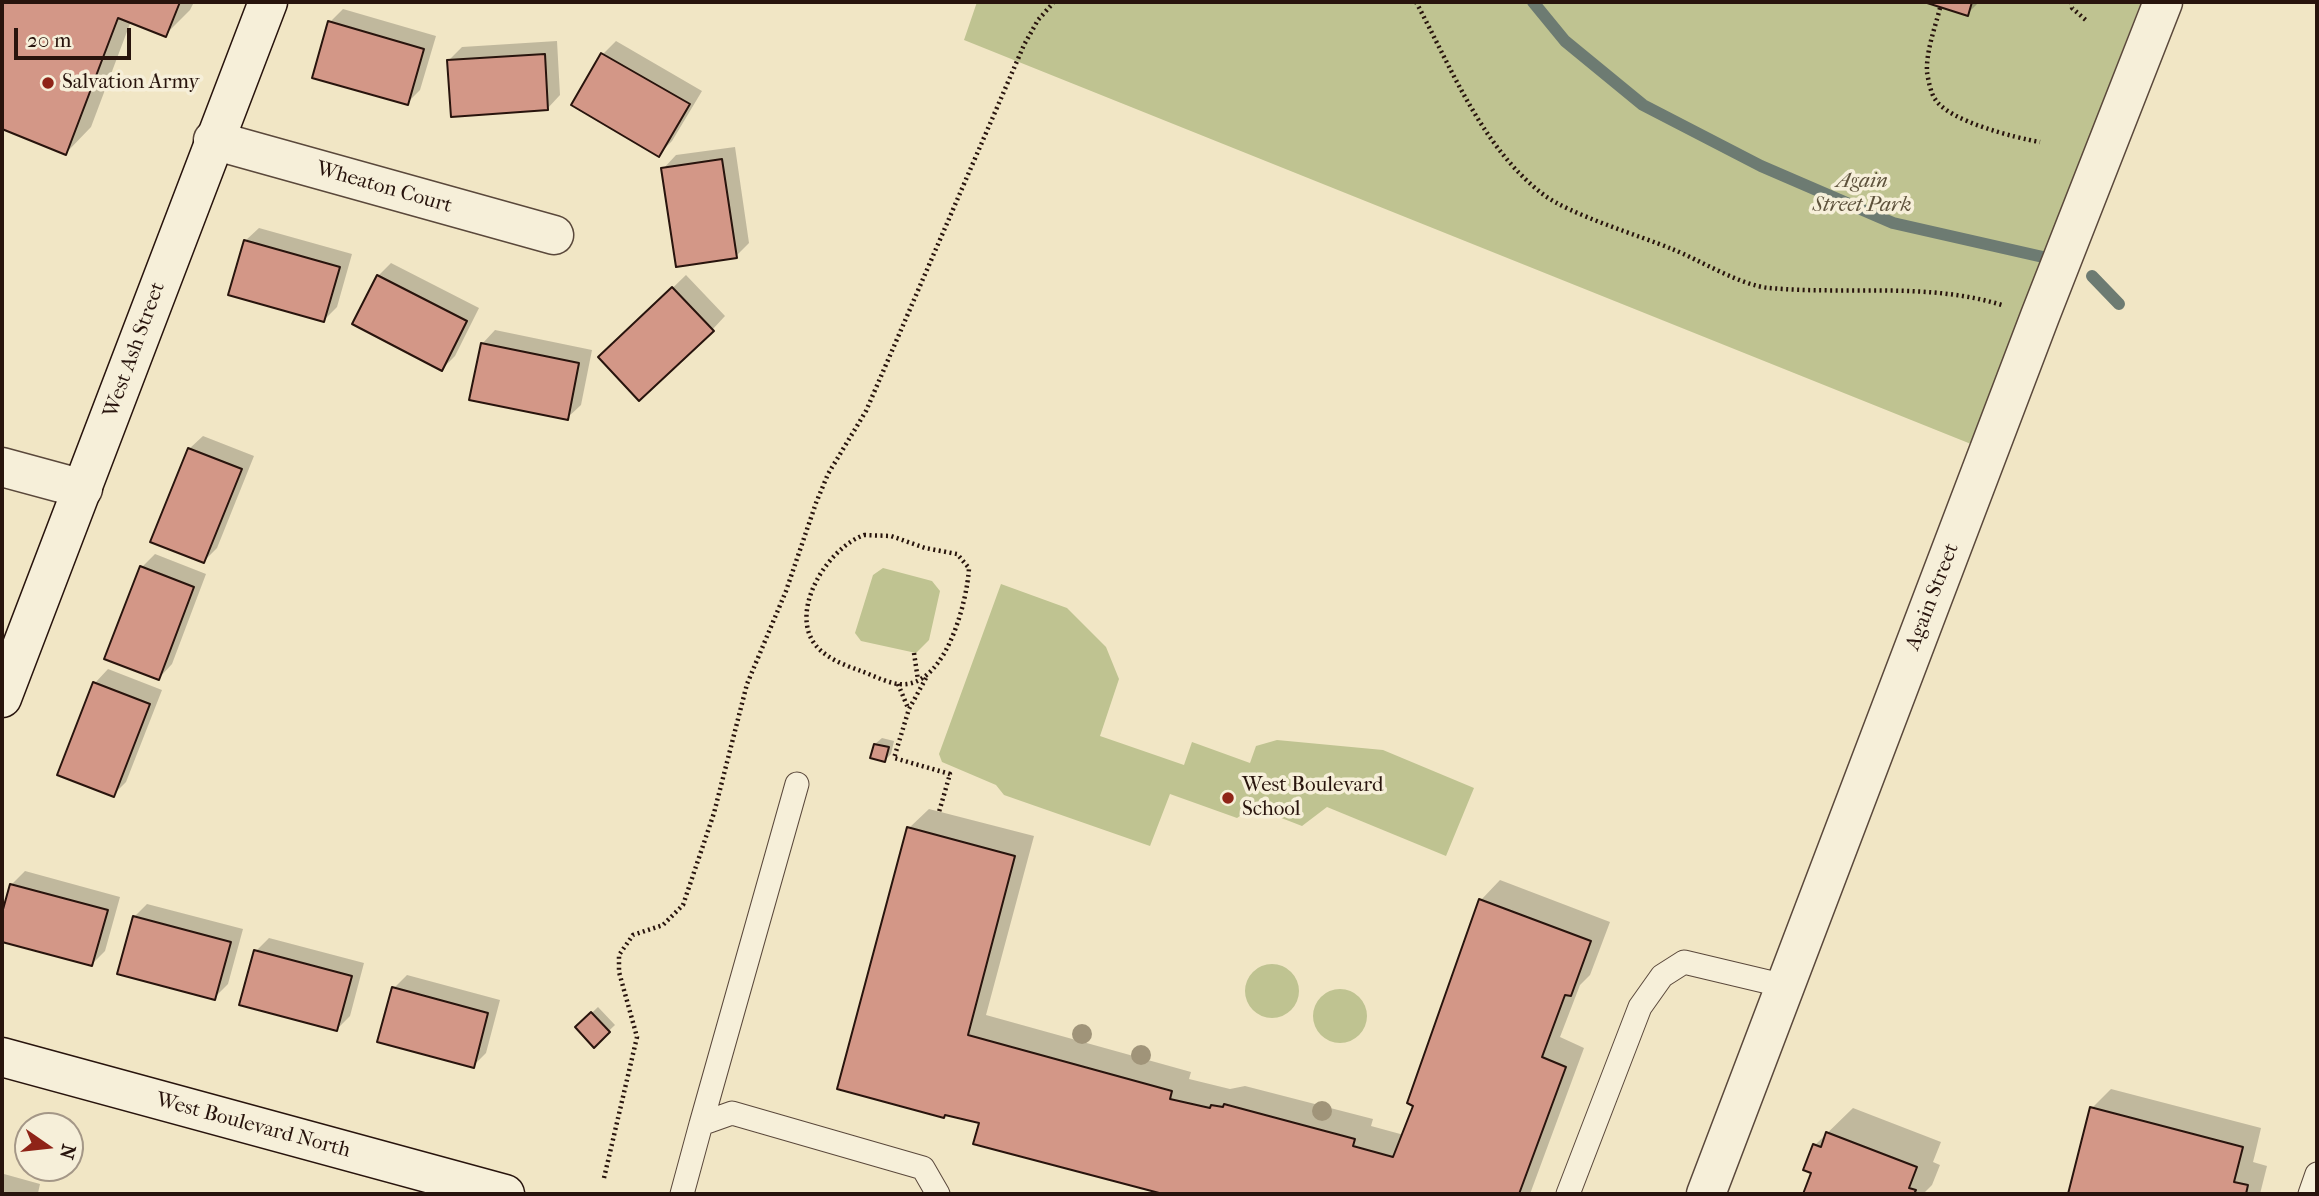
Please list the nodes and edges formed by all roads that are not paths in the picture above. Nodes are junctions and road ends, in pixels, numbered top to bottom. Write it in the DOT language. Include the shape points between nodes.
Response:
graph roads {
  1 [pos="268,2"];
  2 [pos="2163,2"];
  3 [pos="213,140"];
  4 [pos="554,235"];
  5 [pos="2,467"];
  6 [pos="83,489"];
  7 [pos="2,698"];
  8 [pos="797,785"];
  9 [pos="1785,986"];
  10 [pos="2,1057"];
  11 [pos="701,1124"];
  12 [pos="2317,1174"];
  13 [pos="501,1194"];
  14 [pos="682,1194"];
  15 [pos="938,1194"];
  16 [pos="1568,1194"];
  17 [pos="1706,1194"];
  18 [pos="2310,1194"];
  1 -- 3 [label="street, West Ash Street"];
  2 -- 9 [label="street, Again Street"];
  3 -- 4 [label="street, Wheaton Court"];
  3 -- 6 [label="street, West Ash Street"];
  5 -- 6 [label="street"];
  6 -- 7 [label="street, West Ash Street"];
  8 -- 11 [label="lane"];
  9 -- 16 [label="lane" via="1684,962 1662,976 1640,1007"];
  9 -- 17 [label="street, Again Street"];
  10 -- 13 [label="street, West Boulevard North"];
  11 -- 14 [label="lane"];
  11 -- 15 [label="lane" via="732,1113 923,1168"];
  12 -- 18 [label="lane"];
}
